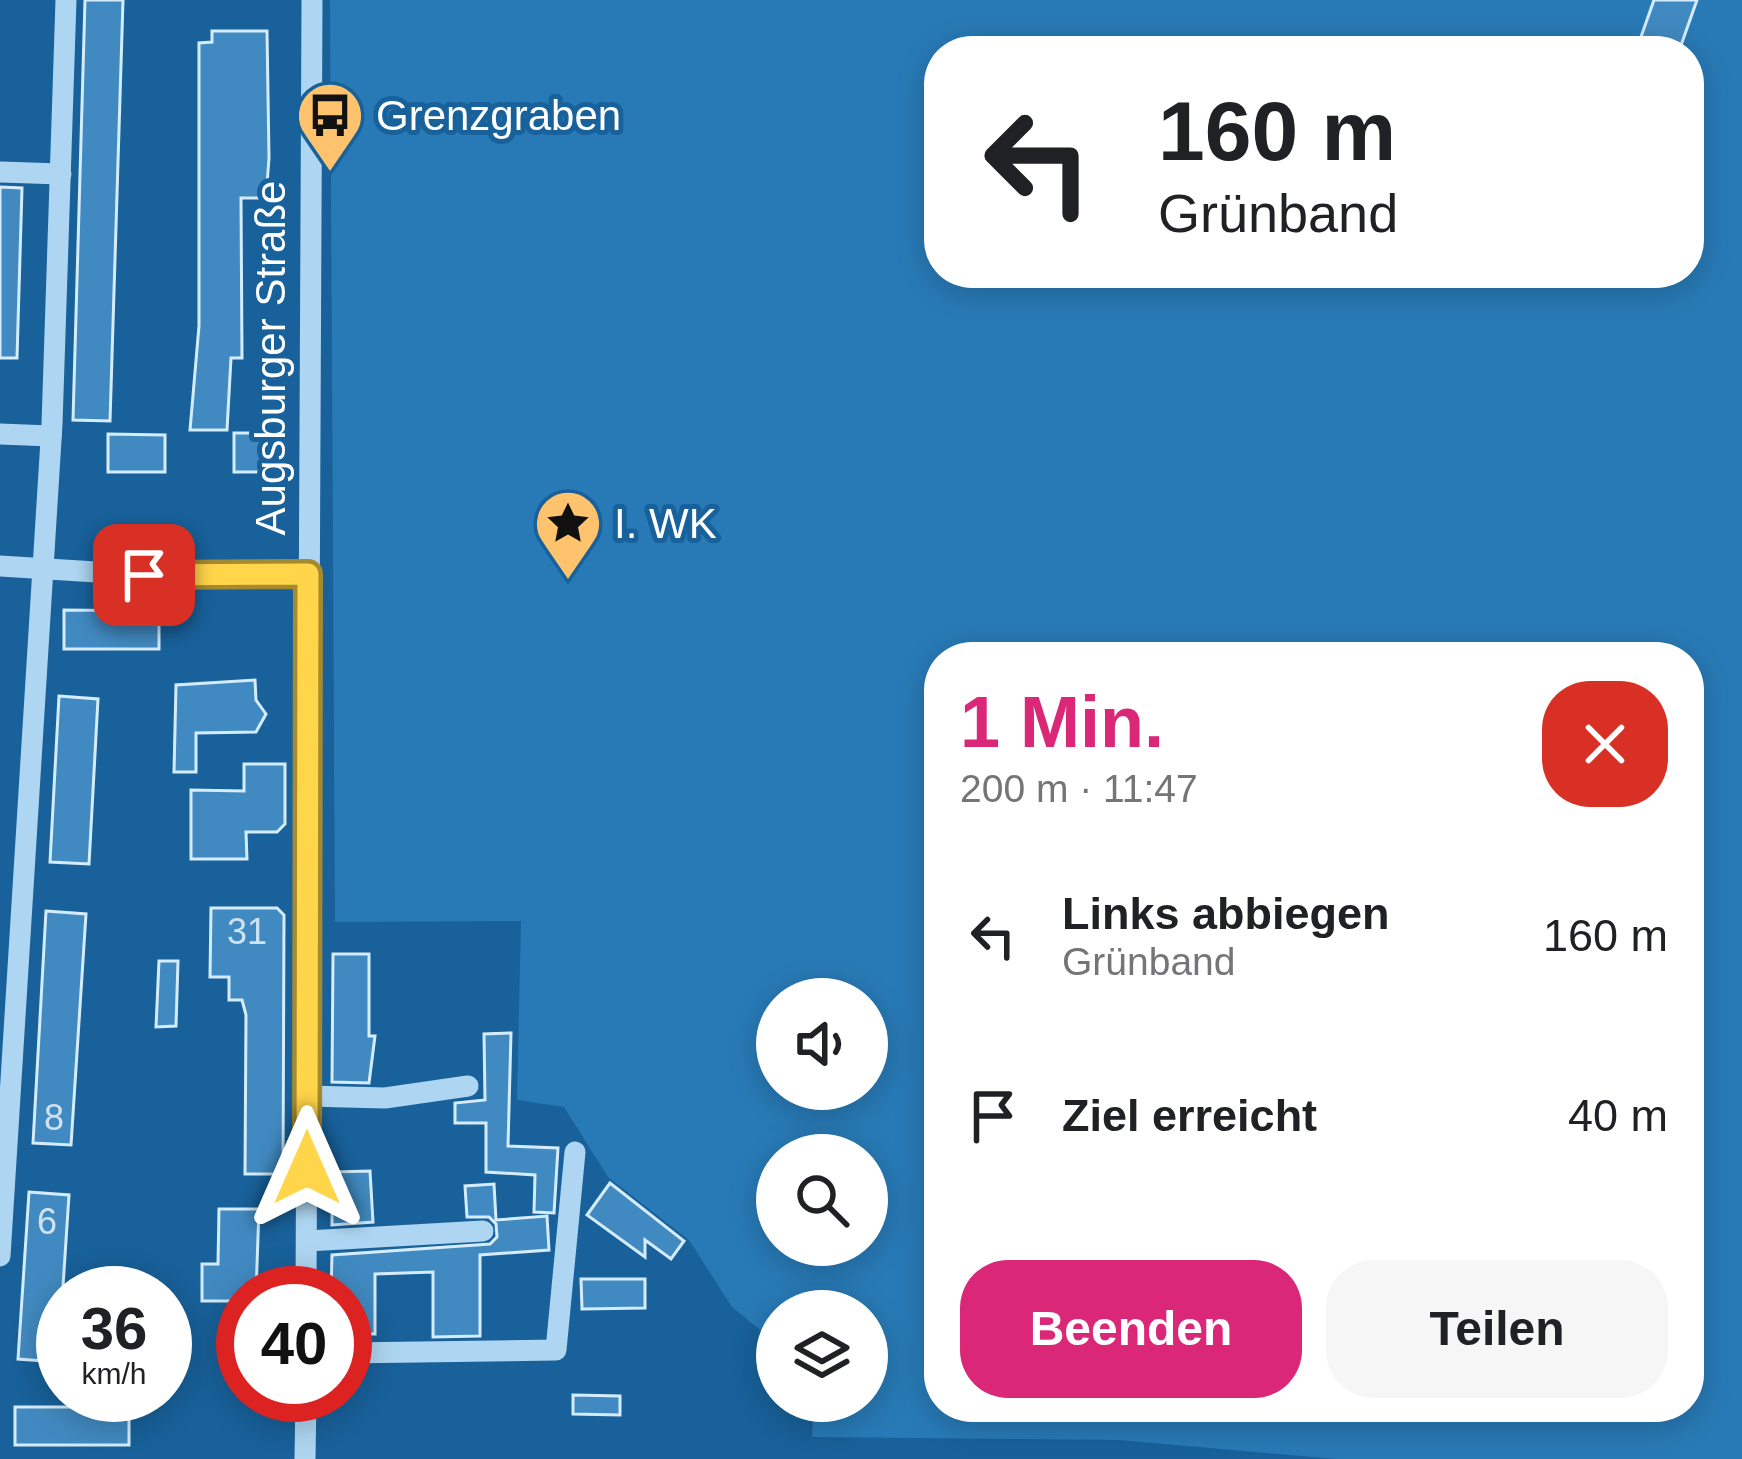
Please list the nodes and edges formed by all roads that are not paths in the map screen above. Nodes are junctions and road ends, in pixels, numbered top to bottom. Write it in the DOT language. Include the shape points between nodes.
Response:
graph roads {
  1 [pos="66,0"];
  2 [pos="312,0"];
  3 [pos="0,172"];
  4 [pos="61,174"];
  5 [pos="0,434"];
  6 [pos="51,436"];
  7 [pos="0,566"];
  8 [pos="44,570"];
  9 [pos="308,574"];
  10 [pos="468,1086"];
  11 [pos="307,1096"];
  12 [pos="575,1152"];
  13 [pos="483,1232"];
  14 [pos="307,1241"];
  15 [pos="0,1256"];
  16 [pos="307,1266"];
  17 [pos="372,1353"];
  18 [pos="306,1422"];
  19 [pos="305,1459"];
  1 -- 4 [label="street"];
  2 -- 9 [label="street, Augsburger Straße"];
  3 -- 4 [label="street"];
  4 -- 6 [label="street"];
  5 -- 6 [label="street"];
  6 -- 8 [label="street"];
  7 -- 8 [label="street"];
  8 -- 9 [label="street"];
  8 -- 15 [label="street"];
  9 -- 11 [label="street, Augsburger Straße"];
  10 -- 11 [label="street" via="385,1098"];
  11 -- 14 [label="street, Augsburger Straße"];
  12 -- 17 [label="street" via="556,1350"];
  13 -- 14 [label="street"];
  14 -- 16 [label="street, Augsburger Straße"];
  18 -- 19 [label="street"];
}
